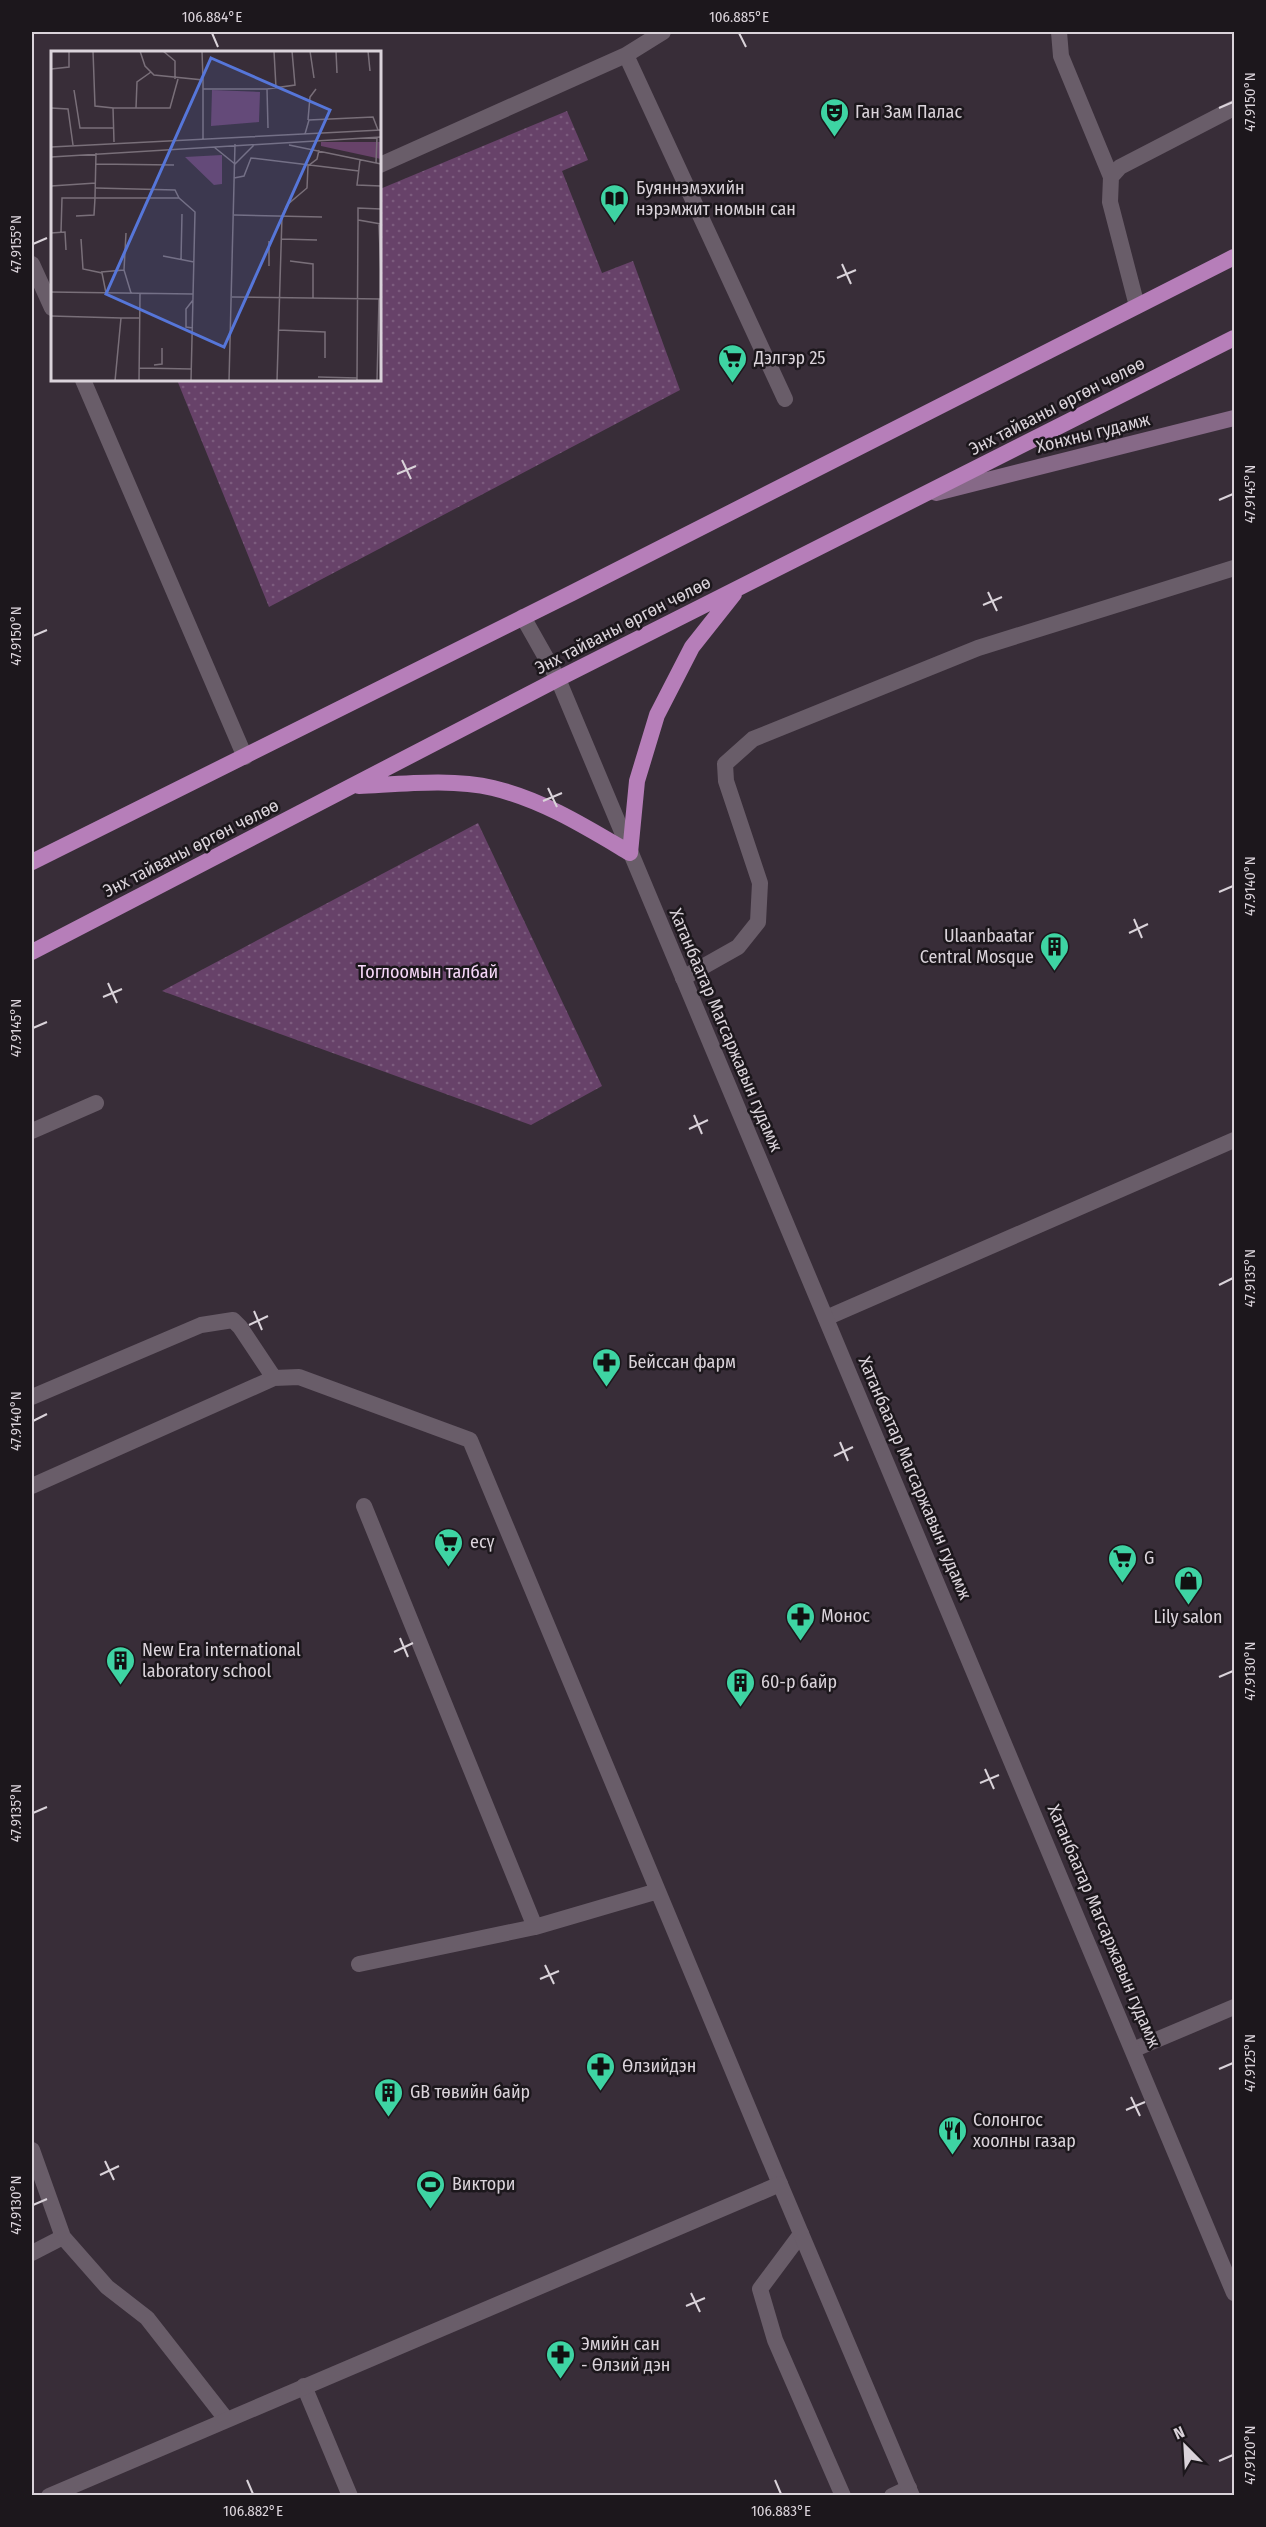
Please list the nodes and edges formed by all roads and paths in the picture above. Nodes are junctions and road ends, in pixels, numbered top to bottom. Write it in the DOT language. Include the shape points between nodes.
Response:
graph roads {
  1 [pos="663,32"];
  2 [pos="1059,32"];
  3 [pos="626,54"];
  4 [pos="1234,108"];
  5 [pos="381,165"];
  6 [pos="1111,177"];
  7 [pos="1234,257"];
  8 [pos="32,264"];
  9 [pos="51,306"];
  10 [pos="1137,306"];
  11 [pos="1234,338"];
  12 [pos="83,381"];
  13 [pos="785,399"];
  14 [pos="1234,418"];
  15 [pos="926,495"];
  16 [pos="1234,568"];
  17 [pos="738,589"];
  18 [pos="524,617"];
  19 [pos="558,679"];
  20 [pos="245,757"];
  21 [pos="352,786"];
  22 [pos="630,853"];
  23 [pos="32,862"];
  24 [pos="32,952"];
  25 [pos="683,978"];
  26 [pos="96,1103"];
  27 [pos="32,1131"];
  28 [pos="1234,1140"];
  29 [pos="826,1318"];
  30 [pos="274,1378"];
  31 [pos="32,1397"];
  32 [pos="32,1486"];
  33 [pos="364,1506"];
  34 [pos="658,1891"];
  35 [pos="535,1927"];
  36 [pos="359,1964"];
  37 [pos="1234,2007"];
  38 [pos="1135,2049"];
  39 [pos="32,2150"];
  40 [pos="780,2184"];
  41 [pos="801,2234"];
  42 [pos="63,2237"];
  43 [pos="32,2253"];
  44 [pos="1234,2292"];
  45 [pos="304,2386"];
  46 [pos="225,2420"];
  47 [pos="910,2492"];
  48 [pos="49,2496"];
  49 [pos="350,2496"];
  50 [pos="843,2496"];
  51 [pos="891,2496"];
  1 -- 3 [label="street"];
  2 -- 6 [label="street" via="1061,56"];
  3 -- 5 [label="street"];
  3 -- 13 [label="street"];
  4 -- 6 [label="street" via="1120,167"];
  6 -- 10 [label="street" via="1110,202"];
  7 -- 10 [label="highway"];
  8 -- 9 [label="street"];
  10 -- 18 [label="highway"];
  11 -- 15 [label="highway, Энх тайваны өргөн чөлөө"];
  12 -- 20 [label="street"];
  14 -- 15 [label="main road, Хонхны гудамж"];
  15 -- 17 [label="highway, Энх тайваны өргөн чөлөө"];
  16 -- 25 [label="street" via="978,648 753,739 725,764 726,781 760,884 758,922 738,947"];
  17 -- 19 [label="highway, Энх тайваны өргөн чөлөө"];
  17 -- 22 [label="highway" via="692,647 657,714 637,781"];
  18 -- 19 [label="street, Хатанбаатар Магсаржавын гудамж"];
  18 -- 20 [label="highway"];
  19 -- 21 [label="highway, Энх тайваны өргөн чөлөө"];
  19 -- 22 [label="street, Хатанбаатар Магсаржавын гудамж"];
  20 -- 23 [label="highway"];
  21 -- 22 [label="highway" via="425,782 492,787 554,809"];
  21 -- 24 [label="highway, Энх тайваны өргөн чөлөө"];
  22 -- 25 [label="street, Хатанбаатар Магсаржавын гудамж"];
  25 -- 29 [label="street, Хатанбаатар Магсаржавын гудамж"];
  26 -- 27 [label="street"];
  28 -- 29 [label="street"];
  29 -- 38 [label="street, Хатанбаатар Магсаржавын гудамж"];
  30 -- 31 [label="street" via="233,1320 201,1325"];
  30 -- 32 [label="street"];
  30 -- 34 [label="street" via="299,1377 470,1440"];
  33 -- 35 [label="street"];
  34 -- 35 [label="street"];
  34 -- 40 [label="street"];
  35 -- 36 [label="street"];
  37 -- 38 [label="street"];
  38 -- 44 [label="street, Хатанбаатар Магсаржавын гудамж"];
  39 -- 42 [label="street"];
  40 -- 41 [label="street"];
  40 -- 45 [label="street"];
  41 -- 47 [label="street"];
  41 -- 50 [label="street" via="760,2289 775,2340"];
  42 -- 43 [label="street"];
  42 -- 46 [label="street" via="107,2287 147,2318"];
  45 -- 46 [label="street"];
  45 -- 49 [label="street"];
  46 -- 48 [label="street"];
  47 -- 51 [label="street"];
}
